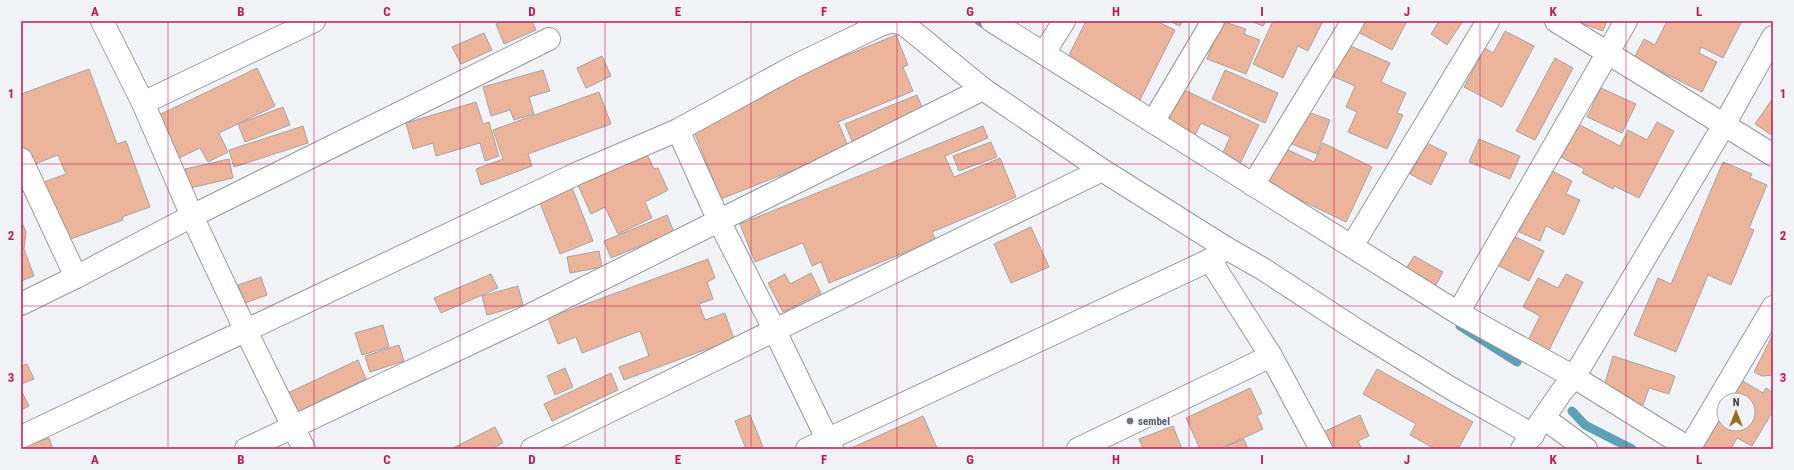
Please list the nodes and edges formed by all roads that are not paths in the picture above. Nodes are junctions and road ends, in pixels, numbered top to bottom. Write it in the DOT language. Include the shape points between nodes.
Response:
graph roads {
  1 [pos="102,21"];
  2 [pos="314,21"];
  3 [pos="992,21"];
  4 [pos="1064,21"];
  5 [pos="1213,21"];
  6 [pos="1353,21"];
  7 [pos="1488,21"];
  8 [pos="1556,21"];
  9 [pos="1626,21"];
  10 [pos="1773,37"];
  11 [pos="549,39"];
  12 [pos="1044,54"];
  13 [pos="1607,54"];
  14 [pos="983,88"];
  15 [pos="143,103"];
  16 [pos="1153,122"];
  17 [pos="1724,125"];
  18 [pos="678,130"];
  19 [pos="1773,155"];
  20 [pos="22,162"];
  21 [pos="1102,170"];
  22 [pos="1253,185"];
  23 [pos="192,216"];
  24 [pos="719,221"];
  25 [pos="1352,246"];
  26 [pos="1218,254"];
  27 [pos="76,278"];
  28 [pos="21,304"];
  29 [pos="1773,307"];
  30 [pos="1458,312"];
  31 [pos="246,331"];
  32 [pos="775,332"];
  33 [pos="1271,356"];
  34 [pos="1574,377"];
  35 [pos="293,427"];
  36 [pos="1533,434"];
  37 [pos="21,437"];
  38 [pos="829,444"];
  39 [pos="246,449"];
  40 [pos="304,449"];
  41 [pos="532,449"];
  42 [pos="807,449"];
  43 [pos="1078,449"];
  44 [pos="1321,449"];
  45 [pos="1586,449"];
  46 [pos="1689,449"];
  1 -- 15 [label="street"];
  2 -- 15 [label="street"];
  3 -- 12 [label="street"];
  4 -- 12 [label="street"];
  5 -- 16 [label="street"];
  6 -- 22 [label="street"];
  7 -- 25 [label="street"];
  8 -- 13 [label="street"];
  9 -- 13 [label="street"];
  10 -- 17 [label="street"];
  11 -- 23 [label="street"];
  12 -- 16 [label="street"];
  13 -- 17 [label="street"];
  13 -- 30 [label="street"];
  14 -- 18 [label="street" via="905,25 892,21 794,67"];
  14 -- 21 [label="street"];
  14 -- 24 [label="street"];
  15 -- 23 [label="street"];
  16 -- 22 [label="street"];
  17 -- 19 [label="street"];
  17 -- 34 [label="street"];
  18 -- 24 [label="street"];
  18 -- 31 [label="street" via="578,173"];
  20 -- 27 [label="street"];
  21 -- 26 [label="street"];
  21 -- 32 [label="street"];
  22 -- 25 [label="street"];
  23 -- 27 [label="street"];
  23 -- 31 [label="street"];
  24 -- 32 [label="street"];
  24 -- 35 [label="street" via="520,320"];
  25 -- 30 [label="street"];
  26 -- 33 [label="street"];
  26 -- 36 [label="street" via="1263,269 1452,389"];
  26 -- 38 [label="street"];
  27 -- 28 [label="street"];
  29 -- 46 [label="street"];
  30 -- 34 [label="street"];
  31 -- 35 [label="street"];
  31 -- 37 [label="street"];
  32 -- 38 [label="street"];
  32 -- 41 [label="street"];
  33 -- 43 [label="street"];
  33 -- 44 [label="street"];
  34 -- 36 [label="street"];
  34 -- 46 [label="street"];
  35 -- 39 [label="street"];
  35 -- 40 [label="street"];
  36 -- 45 [label="street"];
  38 -- 42 [label="street"];
}
